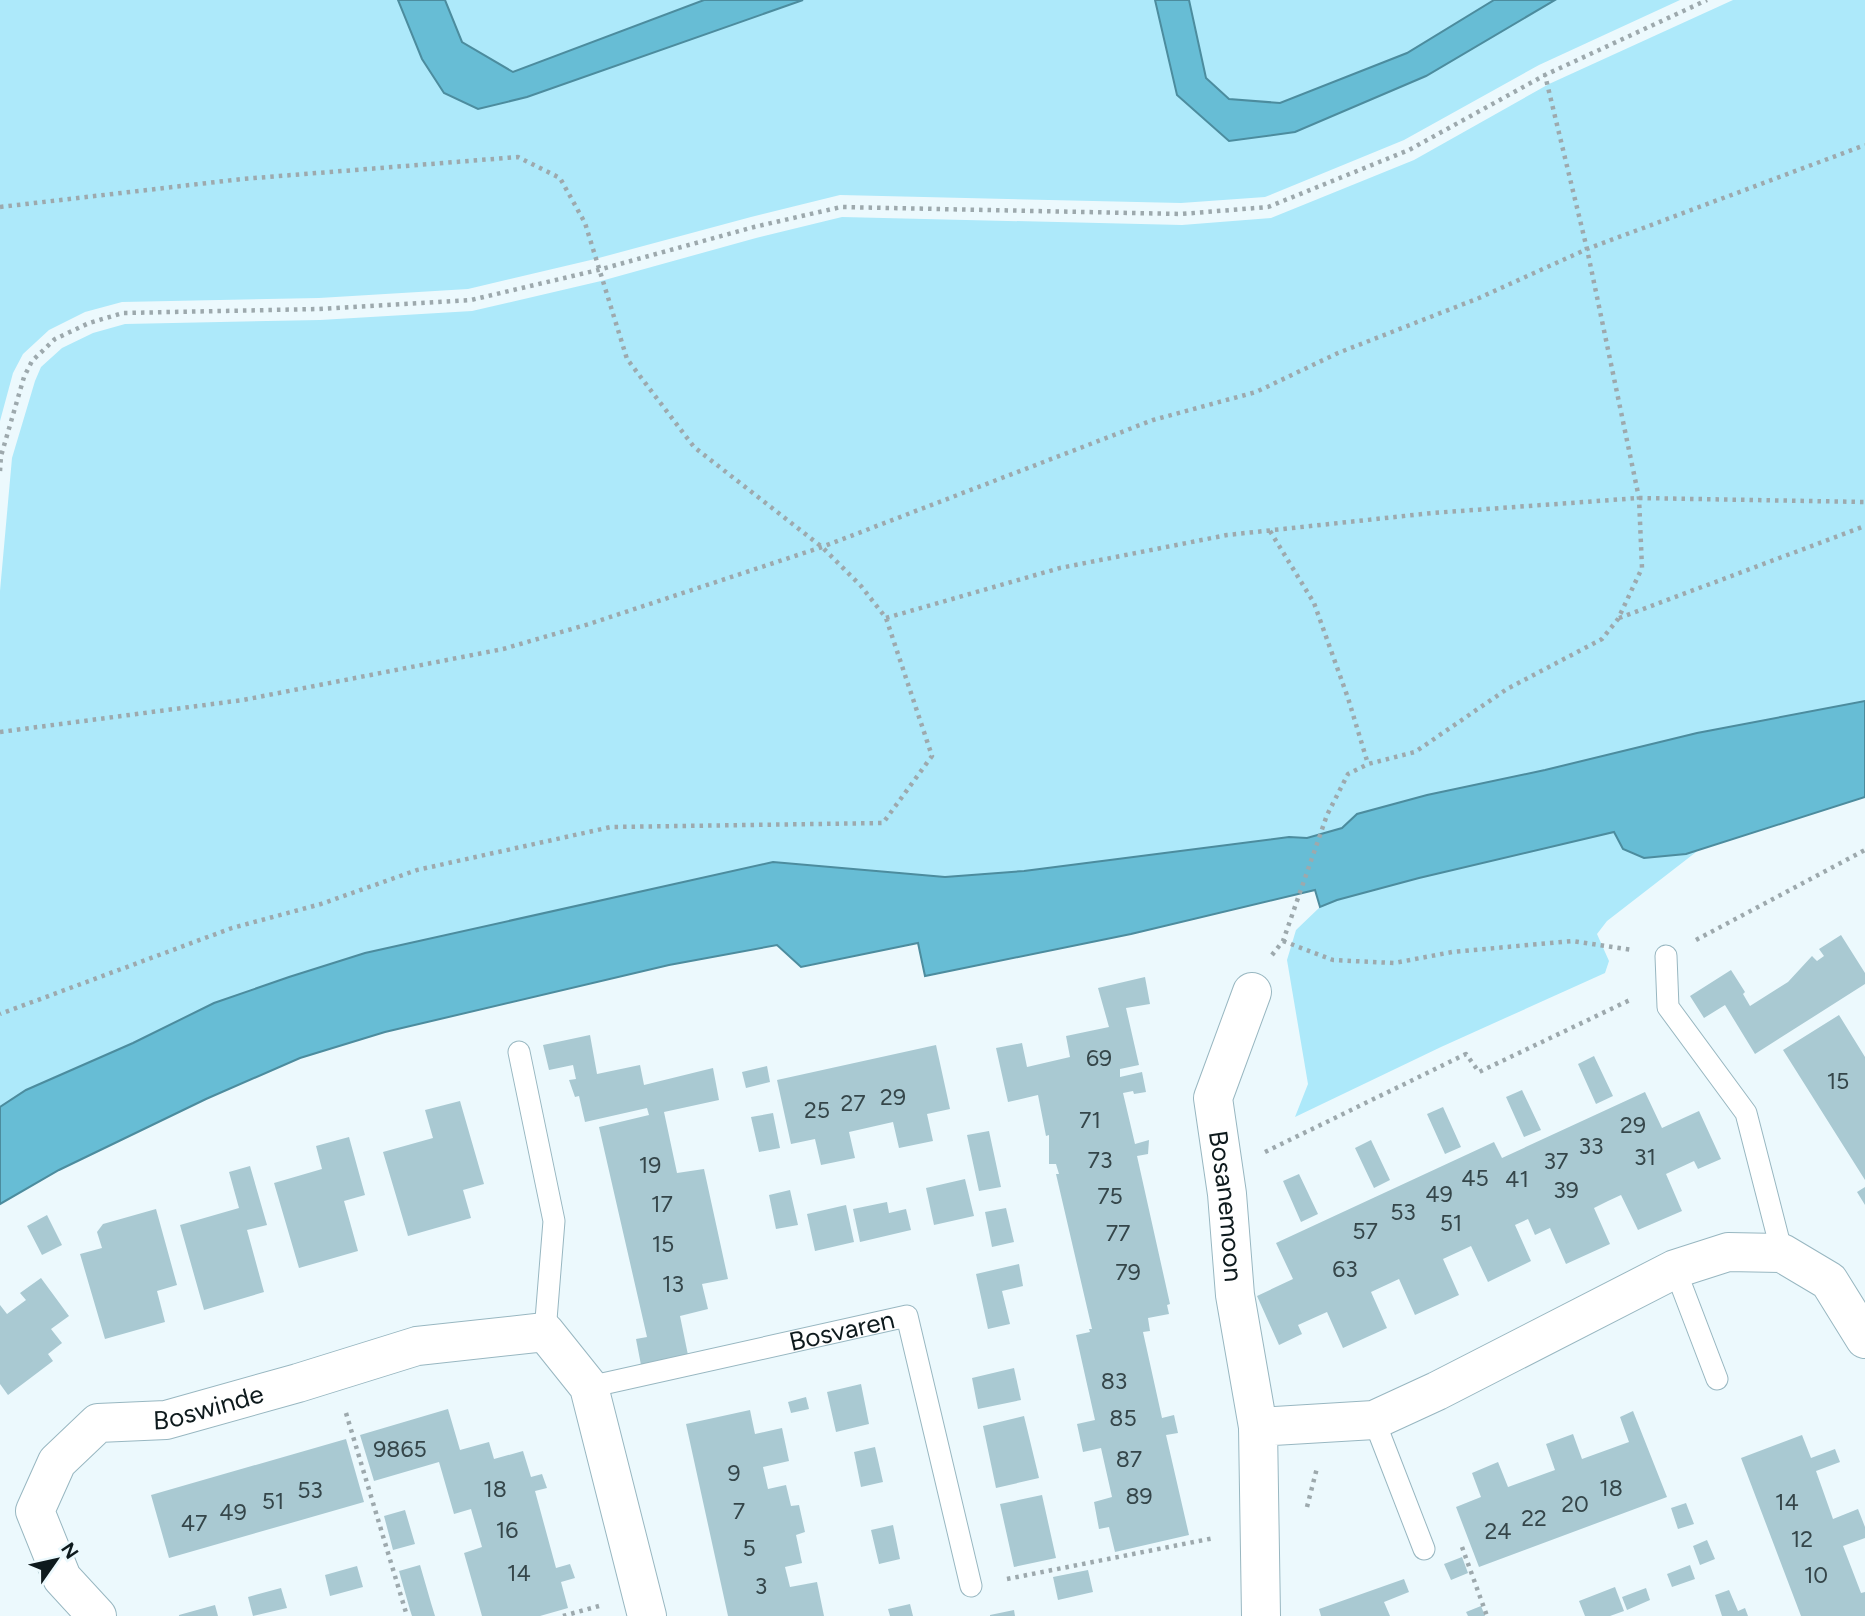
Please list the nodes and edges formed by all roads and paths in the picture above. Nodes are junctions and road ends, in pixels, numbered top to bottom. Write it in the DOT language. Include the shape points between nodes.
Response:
graph roads {
  1 [pos="1707,0"];
  2 [pos="1545,75"];
  3 [pos="1865,145"];
  4 [pos="0,207"];
  5 [pos="1587,250"];
  6 [pos="598,270"];
  7 [pos="0,471"];
  8 [pos="1639,498"];
  9 [pos="1865,502"];
  10 [pos="1865,527"];
  11 [pos="1270,531"];
  12 [pos="822,547"];
  13 [pos="886,618"];
  14 [pos="1618,618"];
  15 [pos="0,732"];
  16 [pos="1368,764"];
  17 [pos="1865,850"];
  18 [pos="1293,912"];
  19 [pos="1283,941"];
  20 [pos="1666,956"];
  21 [pos="1252,992"];
  22 [pos="1668,999"];
  23 [pos="0,1014"];
  24 [pos="519,1052"];
  25 [pos="1224,1172"];
  26 [pos="1782,1253"];
  27 [pos="1675,1269"];
  28 [pos="545,1332"];
  29 [pos="1865,1339"];
  30 [pos="334,1372"];
  31 [pos="1717,1379"];
  32 [pos="589,1387"];
  33 [pos="1374,1420"];
  34 [pos="1258,1427"];
  35 [pos="1215,1538"];
  36 [pos="1424,1549"];
  37 [pos="971,1586"];
  38 [pos="97,1616"];
  39 [pos="407,1616"];
  40 [pos="647,1616"];
  41 [pos="1261,1616"];
  42 [pos="1488,1616"];
  1 -- 2 [label="path"];
  2 -- 5 [label="path"];
  2 -- 6 [label="path" via="1409,150 1268,207 1181,214 841,207"];
  3 -- 5 [label="path"];
  4 -- 6 [label="path" via="242,179 518,157 560,178 585,223"];
  5 -- 8 [label="path"];
  5 -- 12 [label="path" via="1338,353 1256,392 1153,420"];
  6 -- 7 [label="path" via="471,300 123,313 89,323 55,339 32,361"];
  6 -- 12 [label="path" via="627,359 694,447"];
  8 -- 9 [label="path"];
  8 -- 11 [label="path"];
  8 -- 14 [label="path" via="1642,568"];
  10 -- 14 [label="path"];
  11 -- 13 [label="path" via="1060,568"];
  11 -- 16 [label="path" via="1314,603"];
  12 -- 13 [label="path"];
  12 -- 15 [label="path" via="503,649 243,699"];
  13 -- 23 [label="path" via="932,756 883,823 611,827 417,870 321,904 232,928"];
  14 -- 16 [label="path" via="1602,639 1507,689 1415,752"];
  16 -- 18 [label="path" via="1348,774 1327,814"];
  17 -- 20 [label="path"];
  19 -- 20 [label="path" via="1333,960 1394,963 1572,941"];
  20 -- 22 [label="lane"];
  21 -- 25 [label="street, Bosanemoon" via="1213,1098"];
  22 -- 25 [label="path" via="1635,998 1479,1072 1466,1054"];
  22 -- 26 [label="lane" via="1668,1007 1746,1113"];
  24 -- 28 [label="lane" via="554,1222"];
  25 -- 34 [label="street, Bosanemoon" via="1235,1295"];
  26 -- 27 [label="street" via="1728,1252"];
  26 -- 29 [label="street" via="1829,1281"];
  27 -- 31 [label="lane"];
  27 -- 33 [label="street"];
  28 -- 30 [label="street, Boswinde" via="417,1346"];
  28 -- 32 [label="street"];
  30 -- 38 [label="street, Boswinde" via="166,1420 98,1423 57,1462 35,1511 62,1578"];
  30 -- 39 [label="path"];
  32 -- 37 [label="lane, Bosvaren" via="907,1316"];
  32 -- 40 [label="street"];
  33 -- 34 [label="street"];
  33 -- 36 [label="lane"];
  34 -- 41 [label="street, Bosanemoon"];
  35 -- 37 [label="path"];
  36 -- 42 [label="path" via="1460,1541"];
}
